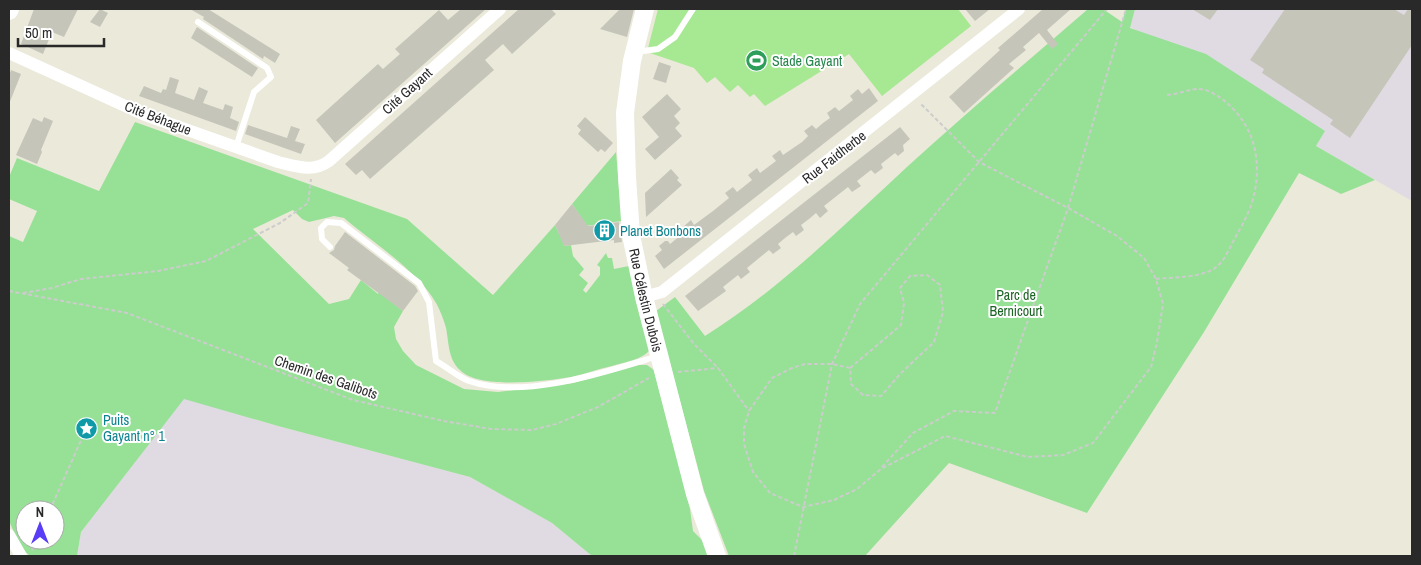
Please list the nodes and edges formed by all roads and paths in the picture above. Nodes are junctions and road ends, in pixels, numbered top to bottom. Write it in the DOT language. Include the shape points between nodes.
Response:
graph roads {
  1 [pos="500,9"];
  2 [pos="646,9"];
  3 [pos="693,9"];
  4 [pos="1019,9"];
  5 [pos="1107,9"];
  6 [pos="1126,9"];
  7 [pos="198,22"];
  8 [pos="634,52"];
  9 [pos="9,53"];
  10 [pos="912,95"];
  11 [pos="1166,95"];
  12 [pos="236,147"];
  13 [pos="978,162"];
  14 [pos="312,168"];
  15 [pos="1068,208"];
  16 [pos="330,247"];
  17 [pos="1156,279"];
  18 [pos="9,291"];
  19 [pos="662,292"];
  20 [pos="21,293"];
  21 [pos="644,297"];
  22 [pos="660,356"];
  23 [pos="832,364"];
  24 [pos="718,368"];
  25 [pos="850,368"];
  26 [pos="664,373"];
  27 [pos="749,411"];
  28 [pos="82,438"];
  29 [pos="881,469"];
  30 [pos="54,500"];
  31 [pos="803,507"];
  32 [pos="9,535"];
  33 [pos="21,556"];
  34 [pos="717,556"];
  35 [pos="794,556"];
  1 -- 14 [label="street, Cité Gayant" via="329,160"];
  2 -- 8 [label="street, Rue Célestin Dubois"];
  3 -- 8 [label="lane" via="675,37 658,49"];
  4 -- 10 [label="street, Rue Faidherbe"];
  5 -- 13 [label="path"];
  6 -- 15 [label="path"];
  7 -- 12 [label="lane" via="267,68 270,77 254,92"];
  8 -- 21 [label="street, Rue Célestin Dubois" via="627,90 625,154 631,235"];
  9 -- 12 [label="street, Cité Béhague" via="138,112"];
  10 -- 13 [label="path"];
  10 -- 19 [label="street, Rue Faidherbe"];
  11 -- 17 [label="path" via="1200,89 1219,97 1239,113 1253,137 1257,162 1254,195 1241,227 1216,267 1199,274"];
  12 -- 14 [label="street, Cité Béhague" via="283,163"];
  13 -- 15 [label="path"];
  13 -- 23 [label="path" via="860,304"];
  14 -- 20 [label="path" via="308,202 280,223 206,261 158,271 81,280"];
  15 -- 17 [label="path" via="1117,236 1144,258"];
  15 -- 29 [label="path" via="995,413 954,411 913,433"];
  16 -- 22 [label="lane" via="322,239 321,228 328,222 341,223 419,283 429,302 436,361 468,381 500,388 529,386 572,380"];
  17 -- 29 [label="path" via="1163,304 1151,367 1093,443 1062,455 1028,457 945,436"];
  18 -- 20 [label="path, Chemin des Galibots"];
  19 -- 21 [label="street, Rue Faidherbe"];
  19 -- 24 [label="path" via="664,306"];
  20 -- 26 [label="path, Chemin des Galibots" via="127,313 353,400 491,429 532,430 556,424 598,407"];
  21 -- 22 [label="street, Rue Célestin Dubois"];
  22 -- 26 [label="street, Rue Célestin Dubois"];
  23 -- 25 [label="path"];
  23 -- 27 [label="path" via="805,364 772,378"];
  23 -- 31 [label="path"];
  24 -- 26 [label="path, Chemin des Galibots"];
  24 -- 27 [label="path"];
  25 -- 25 [label="path" via="851,384 863,395 881,396 934,342 942,312 940,286 927,275 910,276 900,288 904,303 901,325"];
  26 -- 34 [label="street, Rue Célestin Dubois" via="695,494"];
  27 -- 31 [label="path" via="744,444 753,472 770,493"];
  28 -- 30 [label="path"];
  29 -- 31 [label="path" via="857,489 834,500"];
  31 -- 35 [label="path"];
  32 -- 33 [label="street"];
}
